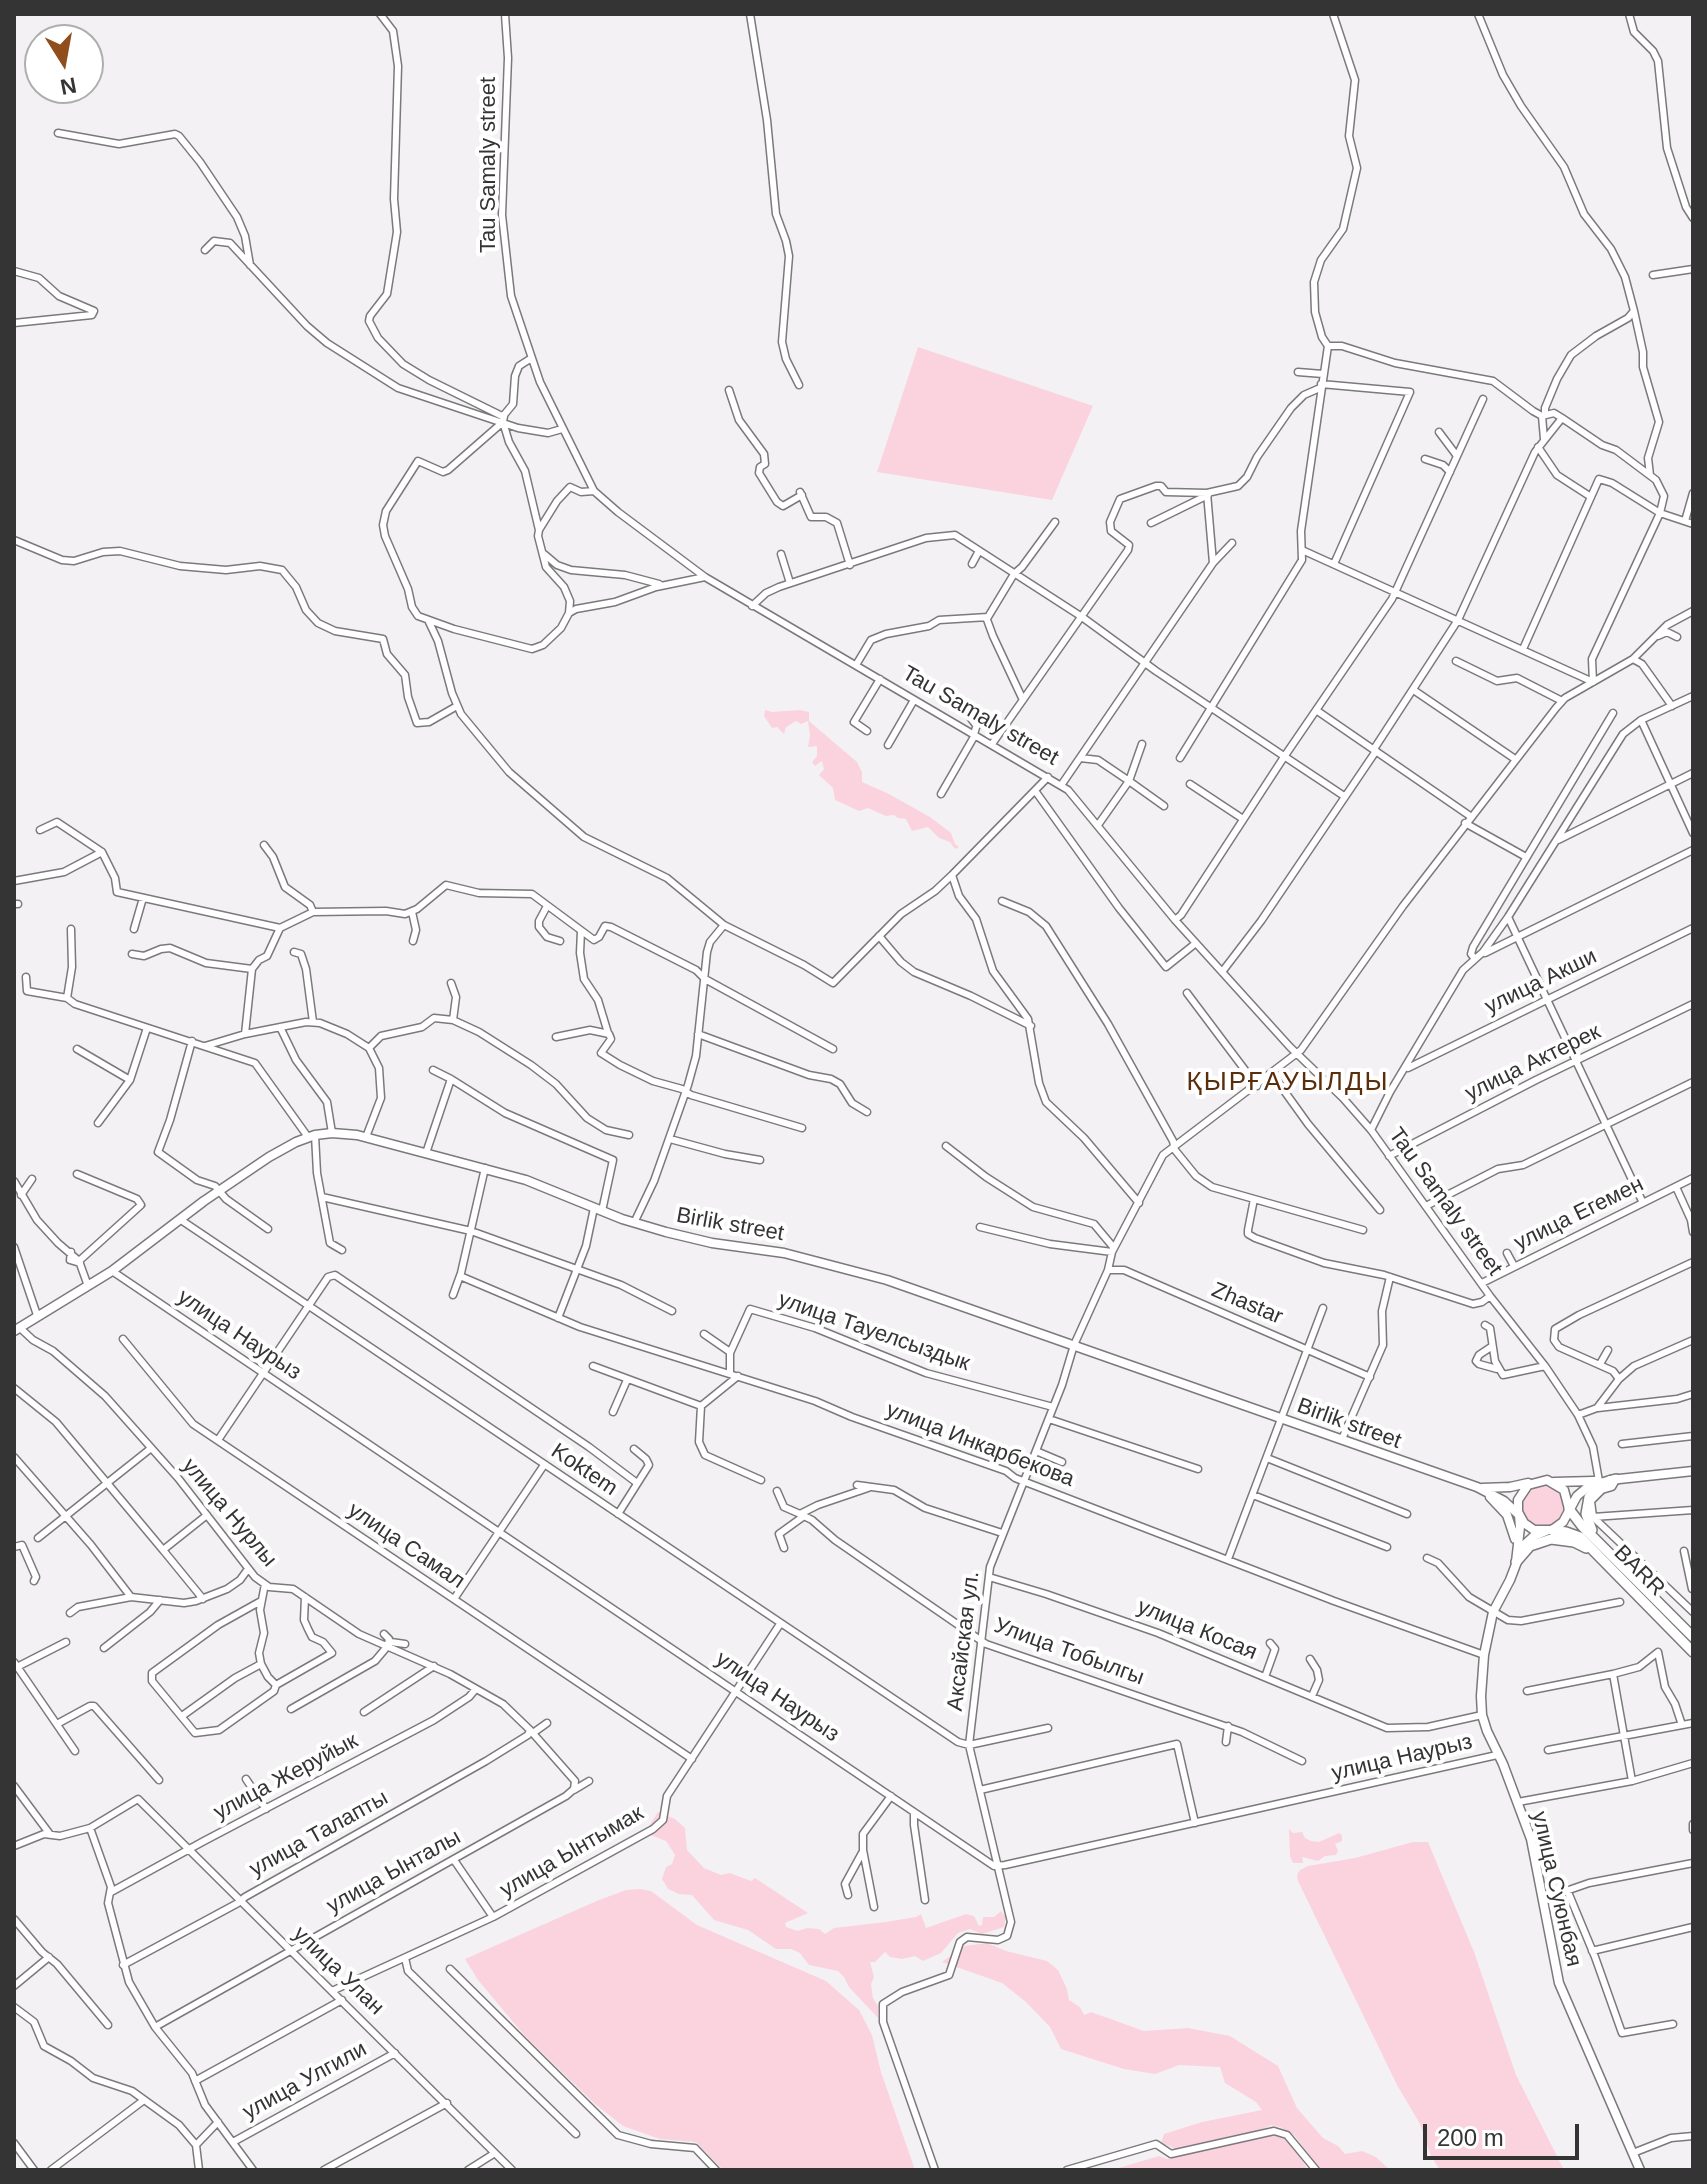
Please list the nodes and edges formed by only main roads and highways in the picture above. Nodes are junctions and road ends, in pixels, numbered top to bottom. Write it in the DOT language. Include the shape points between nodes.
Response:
graph roads {
  1 [pos="17,1329"];
  2 [pos="1693,1471"];
  3 [pos="1616,1479"];
  4 [pos="1594,1481"];
  5 [pos="1534,1482"];
  6 [pos="1553,1482"];
  7 [pos="1477,1487"];
  8 [pos="1569,1509"];
  9 [pos="1519,1515"];
  10 [pos="1549,1531"];
  11 [pos="1598,1540"];
  12 [pos="1601,1558"];
  13 [pos="1516,1562"];
  14 [pos="1693,1637"];
  15 [pos="1693,1652"];
  16 [pos="1640,2170"];
  1 -- 7 [label="main road, Birlik street" via="112,1271 269,1157 311,1136 332,1133 485,1168 634,1223 844,1267"];
  2 -- 3 [label="main road"];
  3 -- 4 [label="main road"];
  3 -- 11 [label="highway" via="1597,1486 1587,1501 1587,1521"];
  4 -- 6 [label="main road"];
  4 -- 8 [label="main road"];
  5 -- 6 [label="main road"];
  5 -- 7 [label="main road"];
  5 -- 9 [label="main road" via="1520,1494"];
  6 -- 8 [label="main road" via="1564,1490"];
  7 -- 9 [label="main road"];
  7 -- 13 [label="main road" via="1509,1519"];
  8 -- 10 [label="main road" via="1563,1522"];
  8 -- 11 [label="highway, BARR"];
  9 -- 10 [label="main road" via="1528,1527"];
  9 -- 13 [label="main road"];
  10 -- 12 [label="highway, BARR" via="1580,1537"];
  10 -- 13 [label="main road, улица Суюнбая" via="1526,1542"];
  11 -- 14 [label="highway, BARR"];
  12 -- 13 [label="highway" via="1574,1542 1551,1539 1530,1546"];
  12 -- 15 [label="highway, BARR"];
  13 -- 16 [label="main road, улица Суюнбая" via="1493,1612 1484,1655 1482,1715 1531,1839 1559,1983"];
}
